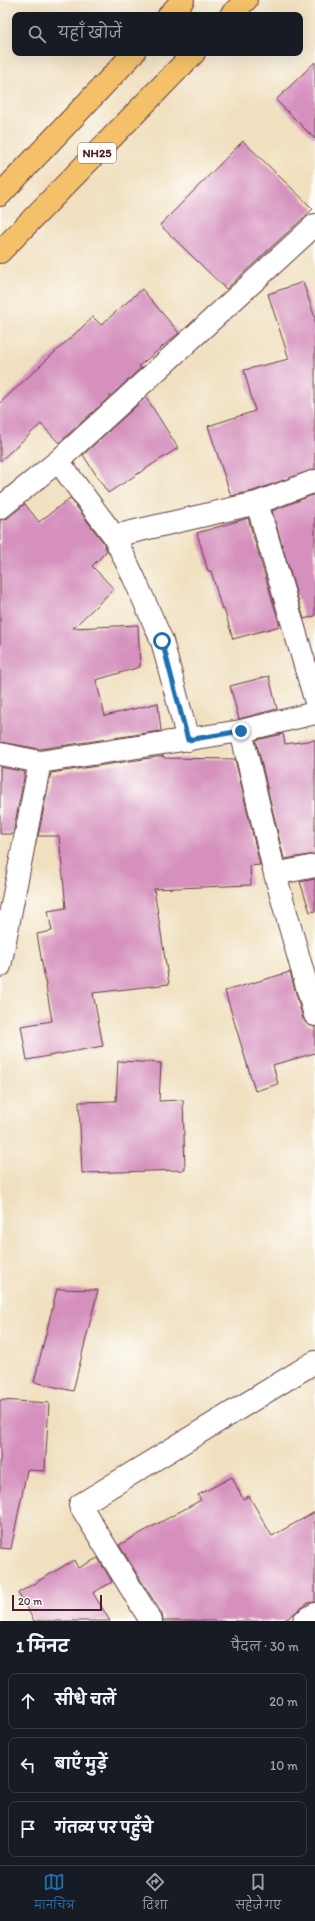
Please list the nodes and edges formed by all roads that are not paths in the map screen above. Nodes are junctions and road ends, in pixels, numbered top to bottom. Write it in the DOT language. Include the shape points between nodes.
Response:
graph roads {
  1 [pos="183,0"];
  2 [pos="246,0"];
  3 [pos="172,12"];
  4 [pos="234,12"];
  5 [pos="131,56"];
  6 [pos="191,56"];
  7 [pos="0,195"];
  8 [pos="315,225"];
  9 [pos="0,252"];
  10 [pos="58,462"];
  11 [pos="315,480"];
  12 [pos="257,503"];
  13 [pos="0,508"];
  14 [pos="114,536"];
  15 [pos="315,699"];
  16 [pos="315,713"];
  17 [pos="241,731"];
  18 [pos="188,740"];
  19 [pos="0,754"];
  20 [pos="40,762"];
  21 [pos="315,866"];
  22 [pos="275,874"];
  23 [pos="0,966"];
  24 [pos="315,1015"];
  25 [pos="315,1362"];
  26 [pos="315,1614"];
  27 [pos="151,1621"];
  28 [pos="304,1621"];
  1 -- 3 [label="main road"];
  2 -- 4 [label="main road"];
  5 -- 7 [label="main road"];
  6 -- 9 [label="main road, NH25"];
  8 -- 10 [label="street"];
  10 -- 13 [label="street"];
  10 -- 14 [label="street"];
  11 -- 12 [label="street"];
  12 -- 14 [label="street"];
  12 -- 15 [label="street"];
  14 -- 18 [label="street" via="162,641"];
  16 -- 17 [label="street"];
  17 -- 18 [label="street"];
  17 -- 22 [label="street"];
  18 -- 20 [label="street"];
  19 -- 20 [label="street"];
  20 -- 23 [label="street"];
  21 -- 22 [label="street"];
  22 -- 24 [label="street"];
  25 -- 27 [label="street" via="80,1506"];
  26 -- 28 [label="street"];
}
